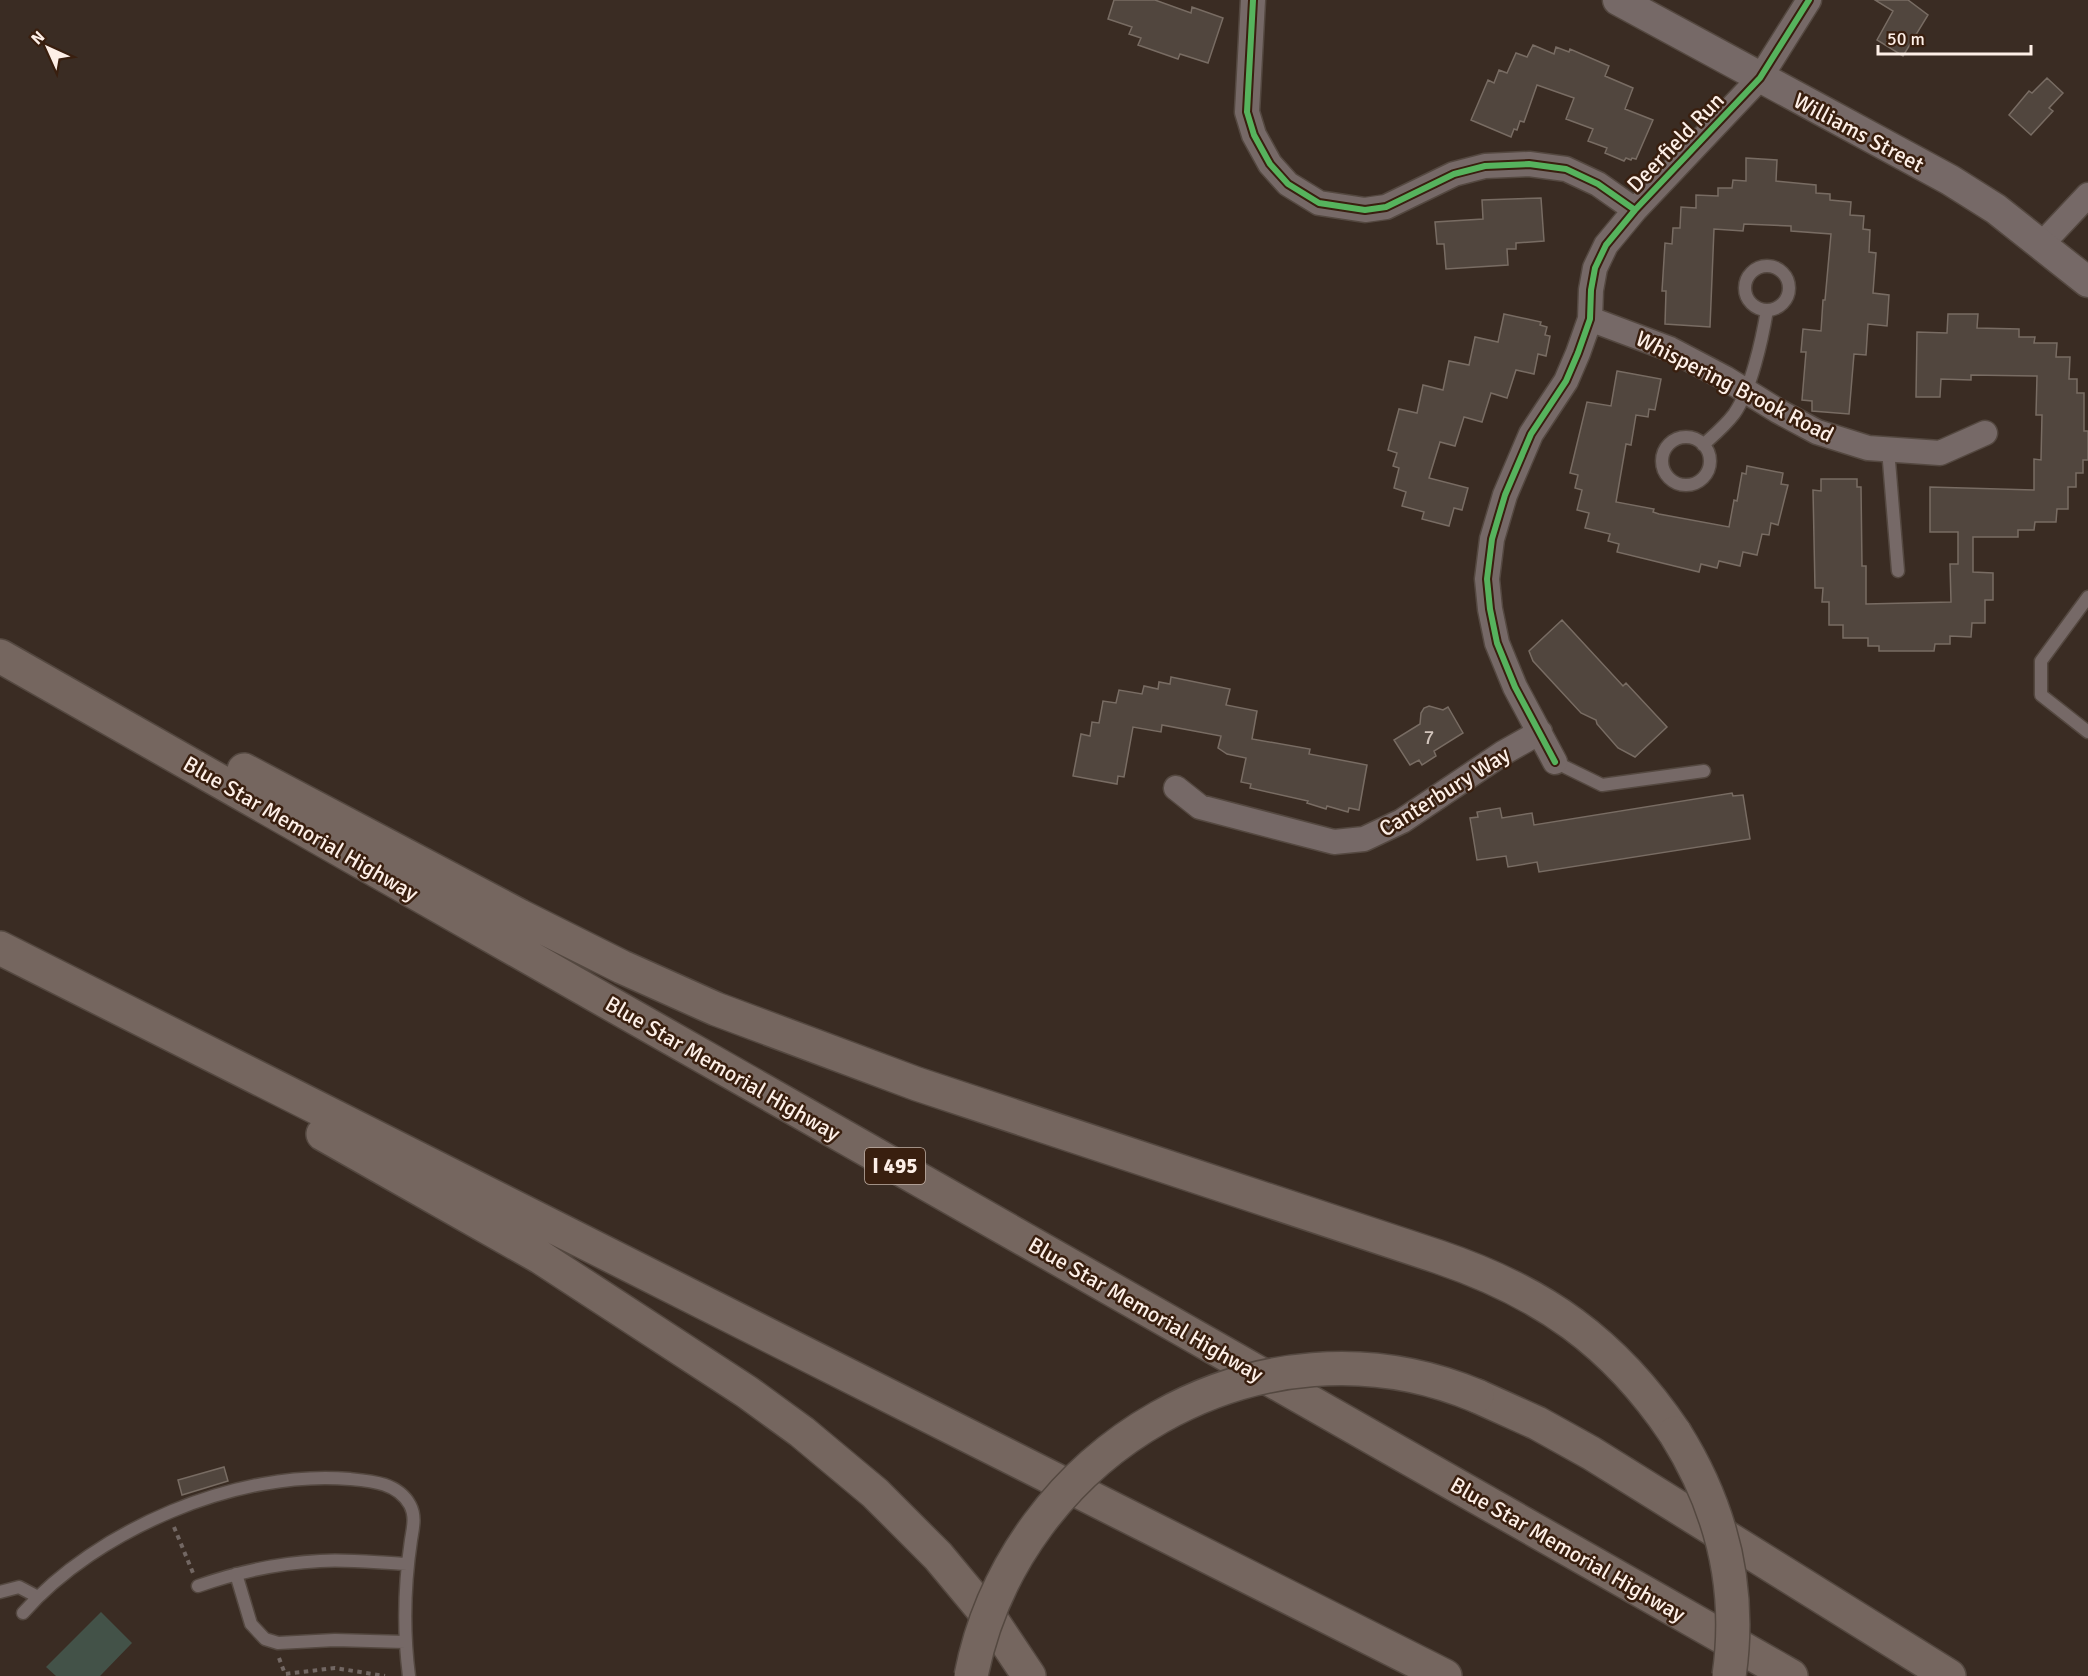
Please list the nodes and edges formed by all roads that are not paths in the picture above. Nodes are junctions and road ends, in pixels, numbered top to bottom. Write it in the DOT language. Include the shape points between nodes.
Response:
graph roads {
  1 [pos="1253,0"];
  2 [pos="1618,0"];
  3 [pos="1809,0"];
  4 [pos="1760,78"];
  5 [pos="2088,195"];
  6 [pos="1635,210"];
  7 [pos="2041,245"];
  8 [pos="2088,282"];
  9 [pos="1767,310"];
  10 [pos="1590,319"];
  11 [pos="1745,391"];
  12 [pos="1985,433"];
  13 [pos="1703,445"];
  14 [pos="1888,449"];
  15 [pos="1898,571"];
  16 [pos="2088,597"];
  17 [pos="0,649"];
  18 [pos="0,656"];
  19 [pos="1540,732"];
  20 [pos="2088,732"];
  21 [pos="1556,762"];
  22 [pos="1704,771"];
  23 [pos="1176,788"];
  24 [pos="0,950"];
  25 [pos="407,1564"];
  26 [pos="236,1574"];
  27 [pos="198,1586"];
  28 [pos="0,1592"];
  29 [pos="38,1597"];
  30 [pos="23,1613"];
  31 [pos="405,1642"];
  32 [pos="410,1676"];
  33 [pos="971,1676"];
  34 [pos="1029,1676"];
  35 [pos="1445,1676"];
  36 [pos="1729,1676"];
  37 [pos="1791,1676"];
  38 [pos="1949,1676"];
  1 -- 6 [label="street" via="1247,112 1254,135 1270,164 1288,184 1319,203 1365,210 1386,207 1454,174 1485,165 1529,164 1566,169 1598,184"];
  2 -- 4 [label="street, Williams Street"];
  3 -- 4 [label="street, Deerfield Run"];
  4 -- 6 [label="street, Deerfield Run"];
  4 -- 7 [label="street, Williams Street" via="1950,180"];
  5 -- 7 [label="street"];
  6 -- 10 [label="street, Deerfield Run" via="1606,245 1595,268"];
  7 -- 8 [label="street, Williams Street"];
  9 -- 11 [label="lane" via="1764,333"];
  10 -- 11 [label="street, Whispering Brook Road" via="1670,349"];
  10 -- 19 [label="street, Deerfield Run" via="1566,381 1520,456 1505,495 1487,579 1497,643"];
  11 -- 13 [label="lane" via="1735,413"];
  11 -- 14 [label="street, Whispering Brook Road" via="1817,432 1868,448"];
  12 -- 14 [label="street, Whispering Brook Road" via="1940,453"];
  13 -- 13 [label="lane" via="1710,457 1703,479 1681,486 1663,471 1662,455 1672,442 1687,437"];
  14 -- 15 [label="lane"];
  16 -- 20 [label="lane" via="2041,661 2041,695"];
  17 -- 36 [label="highway, bridge" via="251,774 550,931 716,1009 891,1075 1439,1257 1498,1280 1550,1307 1594,1340 1633,1377 1696,1468 1709,1498 1732,1594"];
  18 -- 37 [label="highway, Blue Star Memorial Highway / I 495"];
  19 -- 21 [label="street, Deerfield Run"];
  19 -- 23 [label="street, Canterbury Way" via="1402,821 1365,839 1334,842 1200,807"];
  21 -- 22 [label="lane" via="1602,785"];
  24 -- 34 [label="highway" via="512,1240 774,1411 852,1474 916,1534 977,1601"];
  24 -- 35 [label="highway"];
  25 -- 26 [label="lane" via="319,1561"];
  25 -- 29 [label="lane" via="413,1515 402,1495 388,1486 363,1480 306,1479 226,1493 169,1512 95,1552"];
  25 -- 31 [label="lane"];
  26 -- 27 [label="lane"];
  26 -- 31 [label="lane" via="251,1624 265,1640"];
  28 -- 29 [label="lane" via="19,1587"];
  29 -- 30 [label="lane"];
  31 -- 32 [label="lane"];
  33 -- 38 [label="highway, bridge" via="980,1639 1008,1572 1064,1492 1092,1464 1160,1415 1196,1398 1252,1380 1328,1368 1407,1374 1441,1382 1537,1423"];
}
